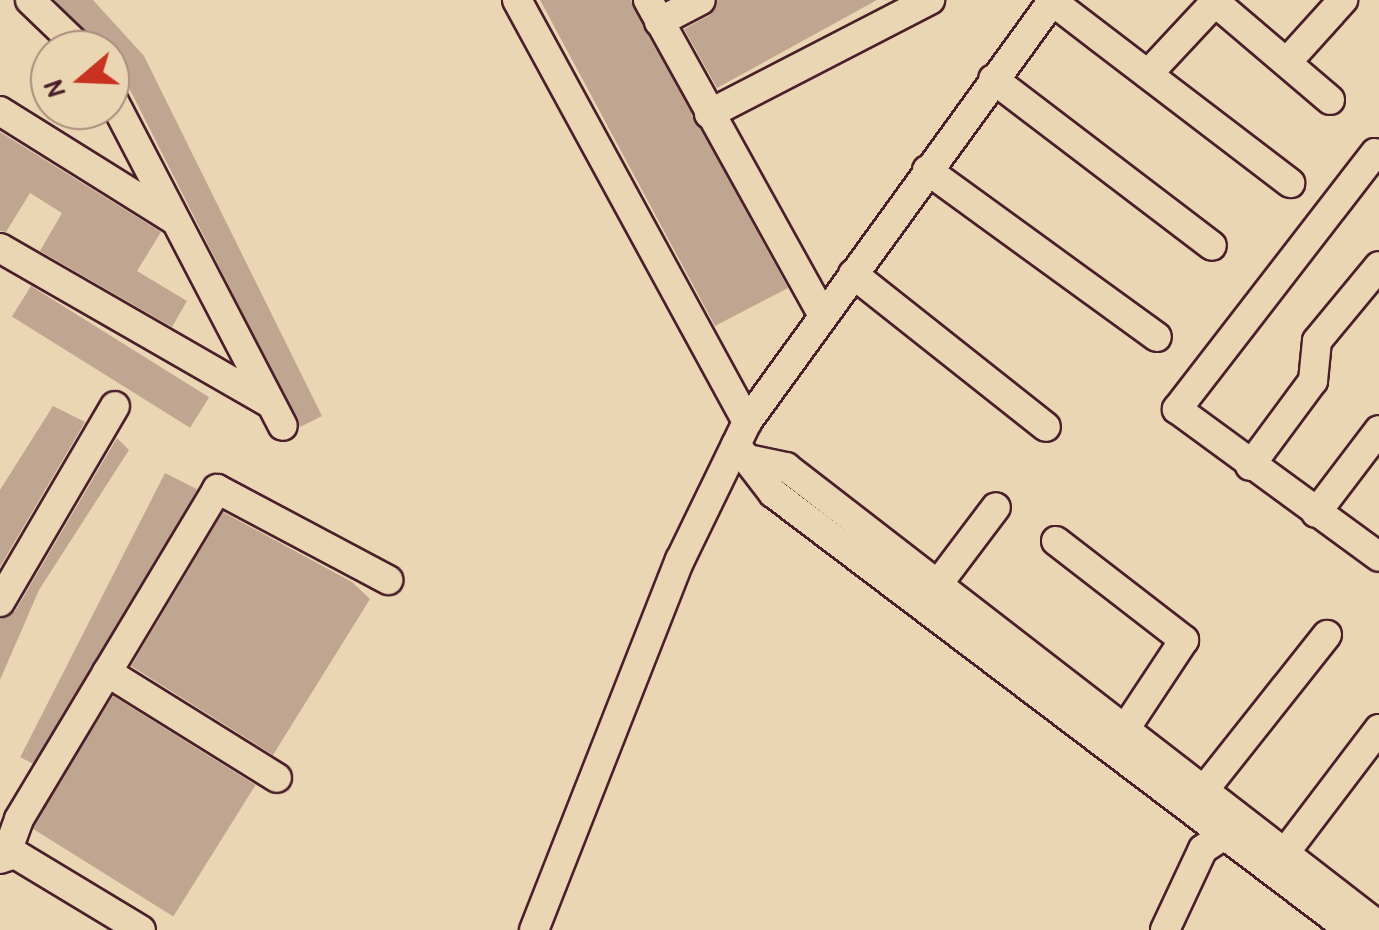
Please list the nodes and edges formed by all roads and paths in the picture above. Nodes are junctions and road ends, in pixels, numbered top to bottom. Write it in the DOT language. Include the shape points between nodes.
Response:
graph roads {
  1 [pos="30,0"];
  2 [pos="517,0"];
  3 [pos="701,0"];
  4 [pos="930,0"];
  5 [pos="1343,0"];
  6 [pos="1216,1"];
  7 [pos="1041,5"];
  8 [pos="654,11"];
  9 [pos="61,30"];
  10 [pos="1286,62"];
  11 [pos="1148,74"];
  12 [pos="993,78"];
  13 [pos="1330,100"];
  14 [pos="0,110"];
  15 [pos="709,114"];
  16 [pos="128,130"];
  17 [pos="1374,152"];
  18 [pos="927,170"];
  19 [pos="1290,183"];
  20 [pos="174,219"];
  21 [pos="1212,246"];
  22 [pos="0,248"];
  23 [pos="1379,266"];
  24 [pos="853,274"];
  25 [pos="823,316"];
  26 [pos="1157,337"];
  27 [pos="115,406"];
  28 [pos="1046,427"];
  29 [pos="1379,430"];
  30 [pos="745,442"];
  31 [pos="1250,466"];
  32 [pos="996,507"];
  33 [pos="1316,512"];
  34 [pos="1056,542"];
  35 [pos="1379,557"];
  36 [pos="388,580"];
  37 [pos="938,584"];
  38 [pos="0,602"];
  39 [pos="1327,635"];
  40 [pos="985,638"];
  41 [pos="107,672"];
  42 [pos="1125,728"];
  43 [pos="1379,728"];
  44 [pos="276,778"];
  45 [pos="1204,790"];
  46 [pos="1245,825"];
  47 [pos="1217,834"];
  48 [pos="1284,854"];
  49 [pos="3,857"];
  50 [pos="1379,926"];
  51 [pos="141,930"];
  52 [pos="534,930"];
  53 [pos="1165,930"];
  54 [pos="1350,930"];
  1 -- 9 [label="street"];
  2 -- 30 [label="street"];
  3 -- 8 [label="street"];
  4 -- 15 [label="street"];
  5 -- 10 [label="street"];
  6 -- 10 [label="street"];
  6 -- 11 [label="street"];
  7 -- 11 [label="street"];
  7 -- 12 [label="street"];
  8 -- 15 [label="street"];
  10 -- 13 [label="street"];
  11 -- 19 [label="street"];
  12 -- 18 [label="street"];
  12 -- 21 [label="street"];
  14 -- 20 [label="street"];
  15 -- 25 [label="street"];
  16 -- 20 [label="street"];
  17 -- 31 [label="street" via="1178,403 1179,416"];
  18 -- 24 [label="street"];
  18 -- 26 [label="street"];
  20 -- 22 [label="street" via="276,414"];
  23 -- 31 [label="street" via="1317,341 1313,381"];
  24 -- 25 [label="street"];
  24 -- 28 [label="street"];
  25 -- 30 [label="street"];
  27 -- 38 [label="street"];
  29 -- 33 [label="street"];
  30 -- 37 [label="street"];
  30 -- 40 [label="street" via="773,493"];
  30 -- 52 [label="street" via="680,560"];
  31 -- 33 [label="street"];
  32 -- 37 [label="street"];
  33 -- 35 [label="street"];
  34 -- 42 [label="street" via="1184,640"];
  36 -- 41 [label="street" via="217,489"];
  37 -- 40 [label="street"];
  39 -- 45 [label="street"];
  40 -- 42 [label="street"];
  40 -- 47 [label="street"];
  41 -- 44 [label="street"];
  41 -- 49 [label="street"];
  42 -- 45 [label="street"];
  43 -- 48 [label="street"];
  45 -- 46 [label="street"];
  46 -- 47 [label="street"];
  46 -- 48 [label="street"];
  47 -- 53 [label="street"];
  47 -- 54 [label="street"];
  48 -- 50 [label="street"];
  49 -- 51 [label="street" via="15,854"];
}
